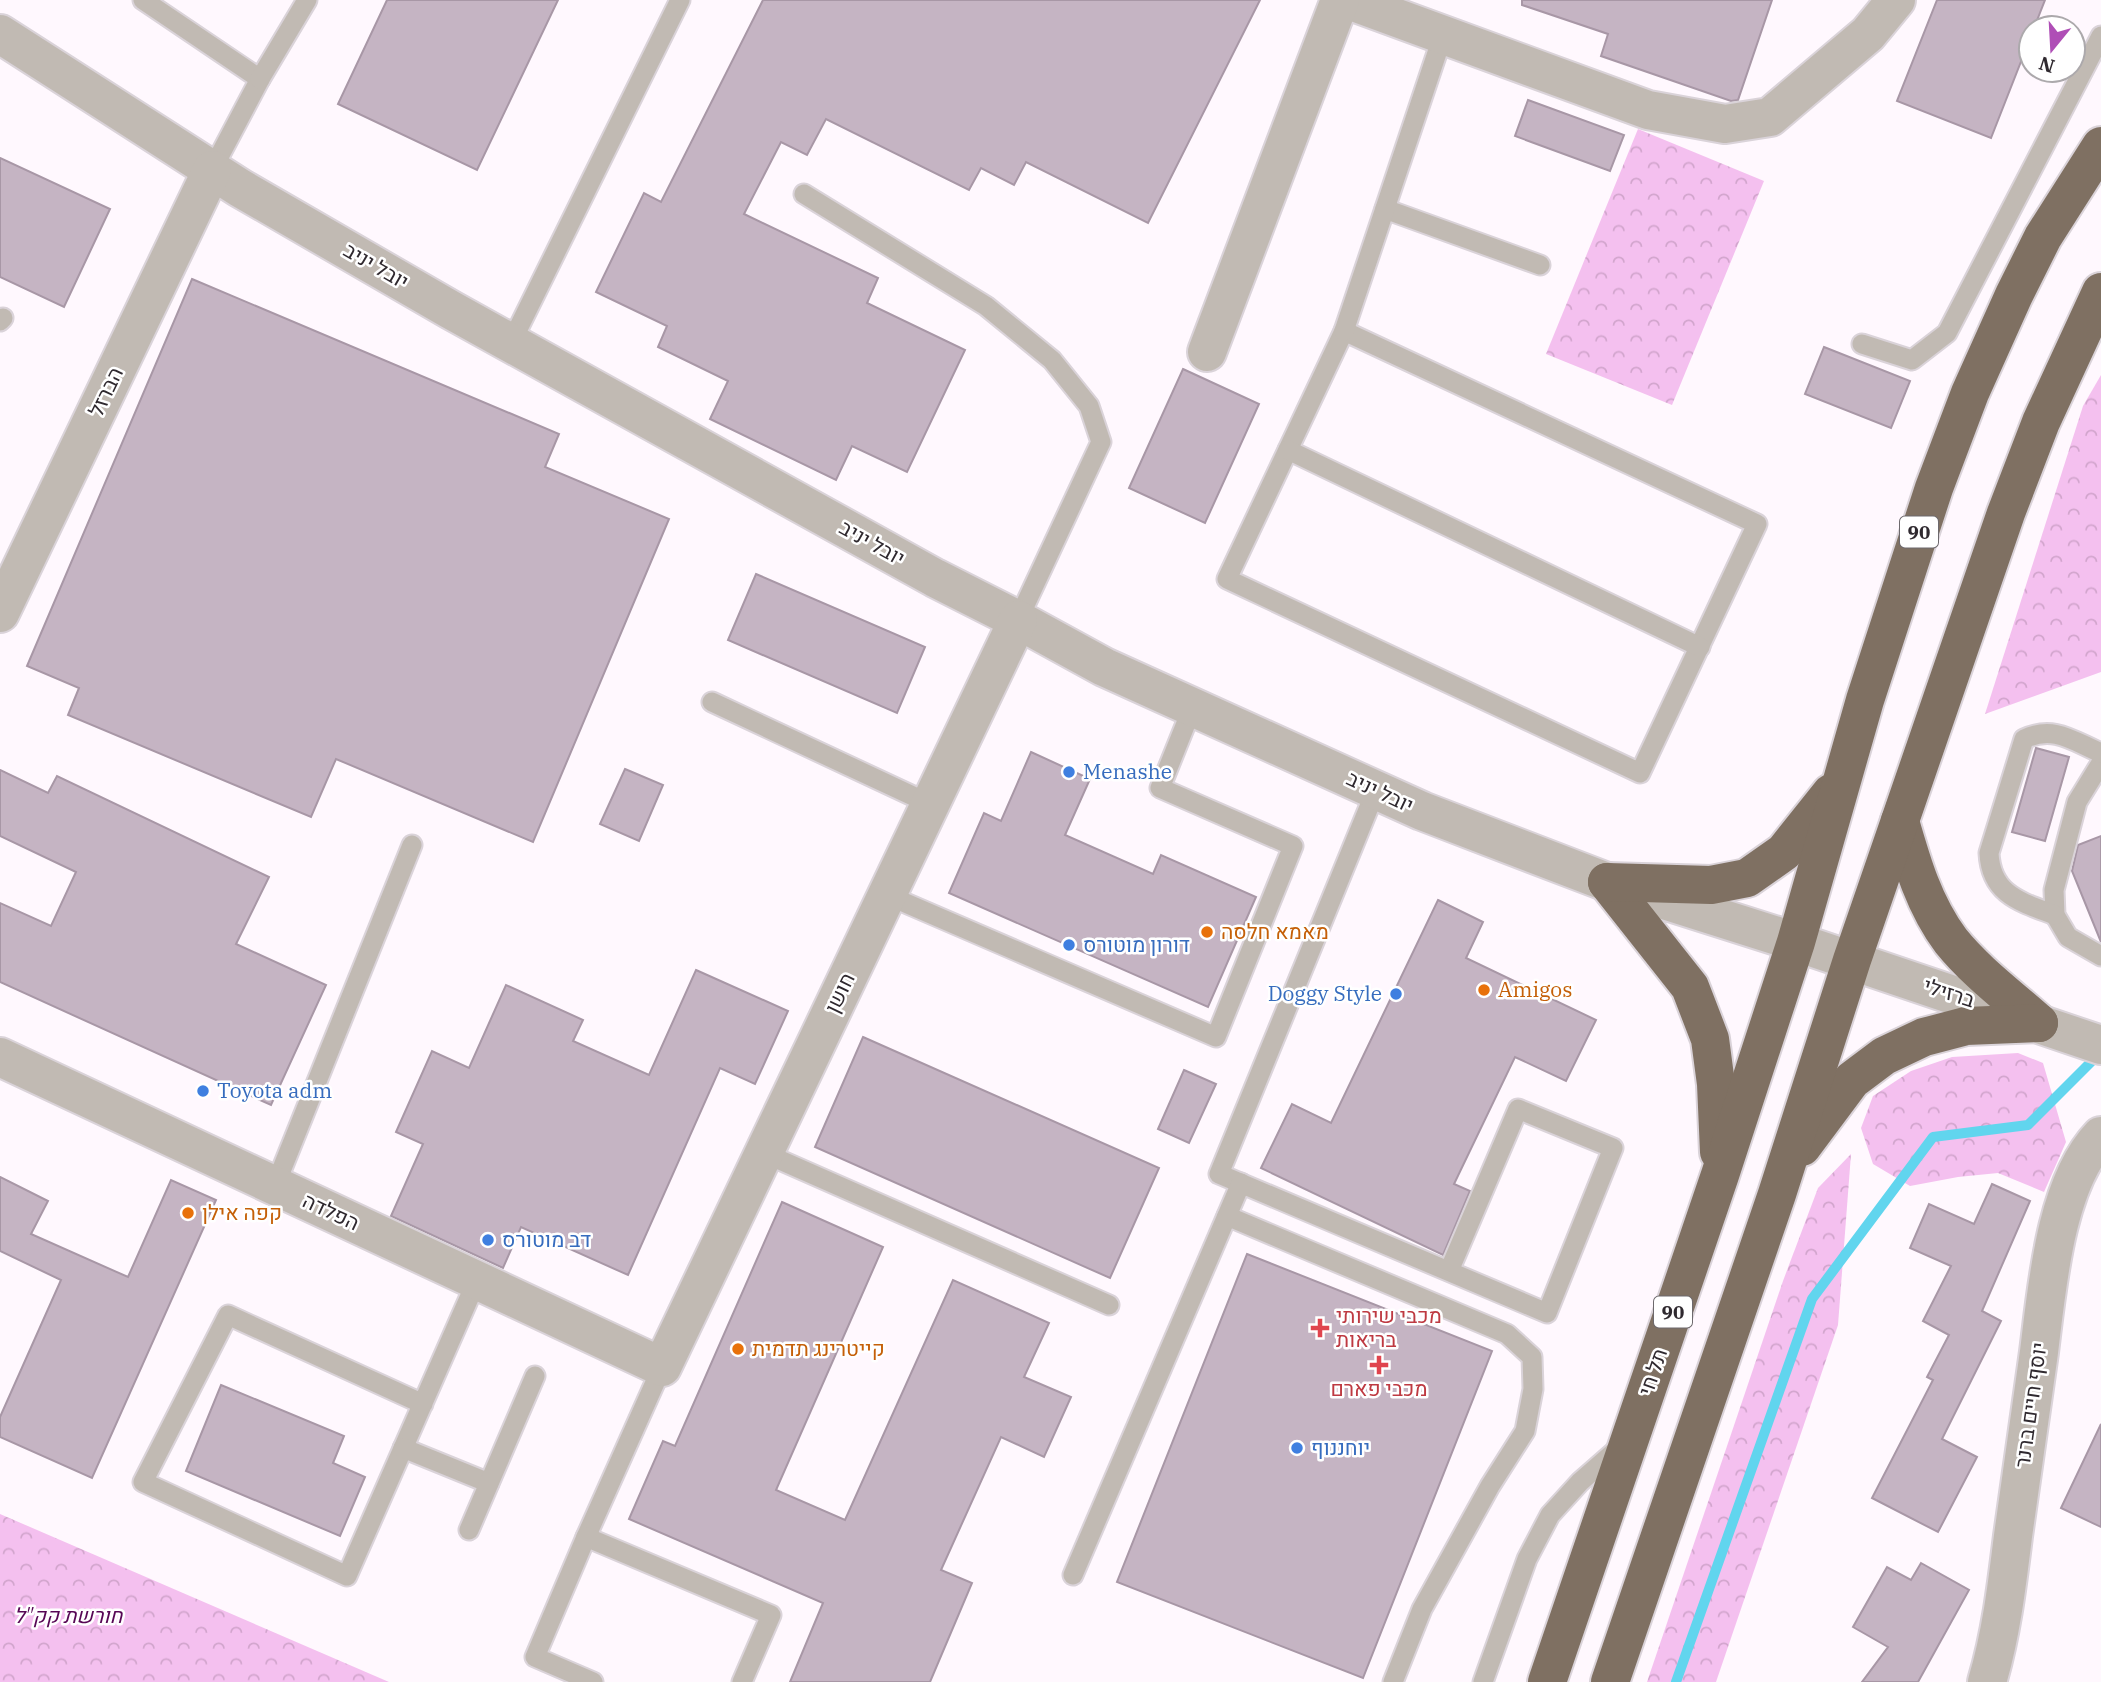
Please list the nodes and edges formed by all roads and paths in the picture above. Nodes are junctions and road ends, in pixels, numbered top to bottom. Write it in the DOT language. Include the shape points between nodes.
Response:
graph roads {
  1 [pos="143,0"];
  2 [pos="307,0"];
  3 [pos="680,0"];
  4 [pos="1340,0"];
  5 [pos="1348,0"];
  6 [pos="1896,0"];
  7 [pos="0,34"];
  8 [pos="1443,35"];
  9 [pos="2101,36"];
  10 [pos="261,79"];
  11 [pos="2101,146"];
  12 [pos="212,170"];
  13 [pos="804,194"];
  14 [pos="1385,209"];
  15 [pos="1540,265"];
  16 [pos="2101,292"];
  17 [pos="1344,331"];
  18 [pos="511,343"];
  19 [pos="1862,344"];
  20 [pos="1207,352"];
  21 [pos="1288,450"];
  22 [pos="0,613"];
  23 [pos="1018,620"];
  24 [pos="1700,647"];
  25 [pos="712,702"];
  26 [pos="1193,706"];
  27 [pos="2101,754"];
  28 [pos="2101,764"];
  29 [pos="1843,778"];
  30 [pos="1377,790"];
  31 [pos="930,804"];
  32 [pos="1900,821"];
  33 [pos="412,845"];
  34 [pos="1607,882"];
  35 [pos="887,895"];
  36 [pos="2055,915"];
  37 [pos="1796,942"];
  38 [pos="2101,956"];
  39 [pos="1852,960"];
  40 [pos="2039,1023"];
  41 [pos="2101,1045"];
  42 [pos="0,1057"];
  43 [pos="2101,1136"];
  44 [pos="764,1153"];
  45 [pos="1785,1170"];
  46 [pos="1720,1175"];
  47 [pos="1241,1183"];
  48 [pos="275,1186"];
  49 [pos="1227,1216"];
  50 [pos="1449,1271"];
  51 [pos="477,1280"];
  52 [pos="1109,1305"];
  53 [pos="662,1367"];
  54 [pos="535,1376"];
  55 [pos="423,1404"];
  56 [pos="1631,1437"];
  57 [pos="403,1448"];
  58 [pos="489,1483"];
  59 [pos="468,1530"];
  60 [pos="586,1537"];
  61 [pos="1073,1575"];
  62 [pos="593,1682"];
  63 [pos="742,1682"];
  64 [pos="1394,1682"];
  65 [pos="1483,1682"];
  66 [pos="1547,1682"];
  67 [pos="1610,1682"];
  68 [pos="1987,1682"];
  1 -- 10 [label="lane"];
  2 -- 10 [label="lane"];
  3 -- 18 [label="lane"];
  4 -- 20 [label="street"];
  5 -- 8 [label="street"];
  6 -- 8 [label="street" via="1868,34 1770,117 1725,124 1648,110"];
  7 -- 12 [label="street, יובל יניב"];
  8 -- 14 [label="lane"];
  9 -- 19 [label="lane" via="1947,332 1912,360"];
  10 -- 12 [label="lane"];
  11 -- 29 [label="highway, 90" via="2043,237 1970,393 1934,488"];
  12 -- 18 [label="street, יובל יניב"];
  12 -- 22 [label="street, הברזל"];
  13 -- 23 [label="lane" via="986,306 1052,360 1089,406 1101,442"];
  14 -- 15 [label="lane"];
  14 -- 17 [label="lane"];
  16 -- 32 [label="highway" via="2040,422"];
  17 -- 21 [label="lane"];
  17 -- 24 [label="lane" via="1757,524"];
  18 -- 23 [label="street, יובל יניב"];
  21 -- 24 [label="lane"];
  21 -- 24 [label="lane" via="1227,579 1640,773"];
  23 -- 26 [label="street, יובל יניב" via="1104,667"];
  23 -- 31 [label="street, חושן"];
  25 -- 31 [label="lane"];
  26 -- 30 [label="street, יובל יניב"];
  26 -- 35 [label="lane" via="1160,788 1293,846 1216,1037"];
  27 -- 36 [label="lane" via="2055,733 2024,739 1989,853 1997,884 2016,901"];
  28 -- 36 [label="lane" via="2077,802 2054,890"];
  29 -- 34 [label="highway" via="1784,852 1747,878 1711,885"];
  29 -- 37 [label="highway, 90"];
  30 -- 34 [label="street, יובל יניב"];
  30 -- 47 [label="lane" via="1219,1174"];
  31 -- 35 [label="street, חושן"];
  32 -- 39 [label="highway"];
  32 -- 40 [label="highway" via="1914,871 1951,941"];
  33 -- 48 [label="lane"];
  34 -- 37 [label="street, יובל יניב"];
  34 -- 46 [label="highway" via="1690,987 1702,1018 1716,1084"];
  35 -- 44 [label="street, חושן"];
  36 -- 38 [label="lane" via="2068,937"];
  37 -- 39 [label="street, ברזילי"];
  37 -- 46 [label="highway, תל חי / 90"];
  39 -- 40 [label="street, ברזילי"];
  39 -- 45 [label="highway"];
  40 -- 41 [label="street, ברזילי"];
  40 -- 45 [label="highway" via="1966,1026 1924,1037 1884,1056 1852,1080"];
  42 -- 48 [label="street, הפלדה"];
  43 -- 68 [label="street, יוסף חיים ברנר" via="2088,1149 2064,1206 2050,1267 2008,1576"];
  44 -- 52 [label="lane"];
  44 -- 53 [label="street, חושן"];
  45 -- 67 [label="highway"];
  46 -- 56 [label="highway, תל חי / 90"];
  47 -- 49 [label="lane"];
  47 -- 50 [label="lane"];
  48 -- 51 [label="street, הפלדה"];
  49 -- 61 [label="lane"];
  49 -- 64 [label="lane" via="1507,1334 1532,1357 1525,1431 1422,1609"];
  50 -- 50 [label="lane" via="1547,1313 1613,1148 1518,1109"];
  51 -- 53 [label="street, הפלדה"];
  51 -- 55 [label="lane"];
  53 -- 60 [label="lane"];
  54 -- 58 [label="lane"];
  55 -- 57 [label="lane"];
  55 -- 57 [label="lane" via="228,1315 143,1482 347,1576"];
  56 -- 65 [label="lane" via="1550,1515 1527,1559"];
  56 -- 66 [label="highway, תל חי / 90"];
  57 -- 58 [label="lane"];
  58 -- 59 [label="lane"];
  60 -- 62 [label="lane" via="535,1657"];
  60 -- 63 [label="lane" via="771,1615"];
}
